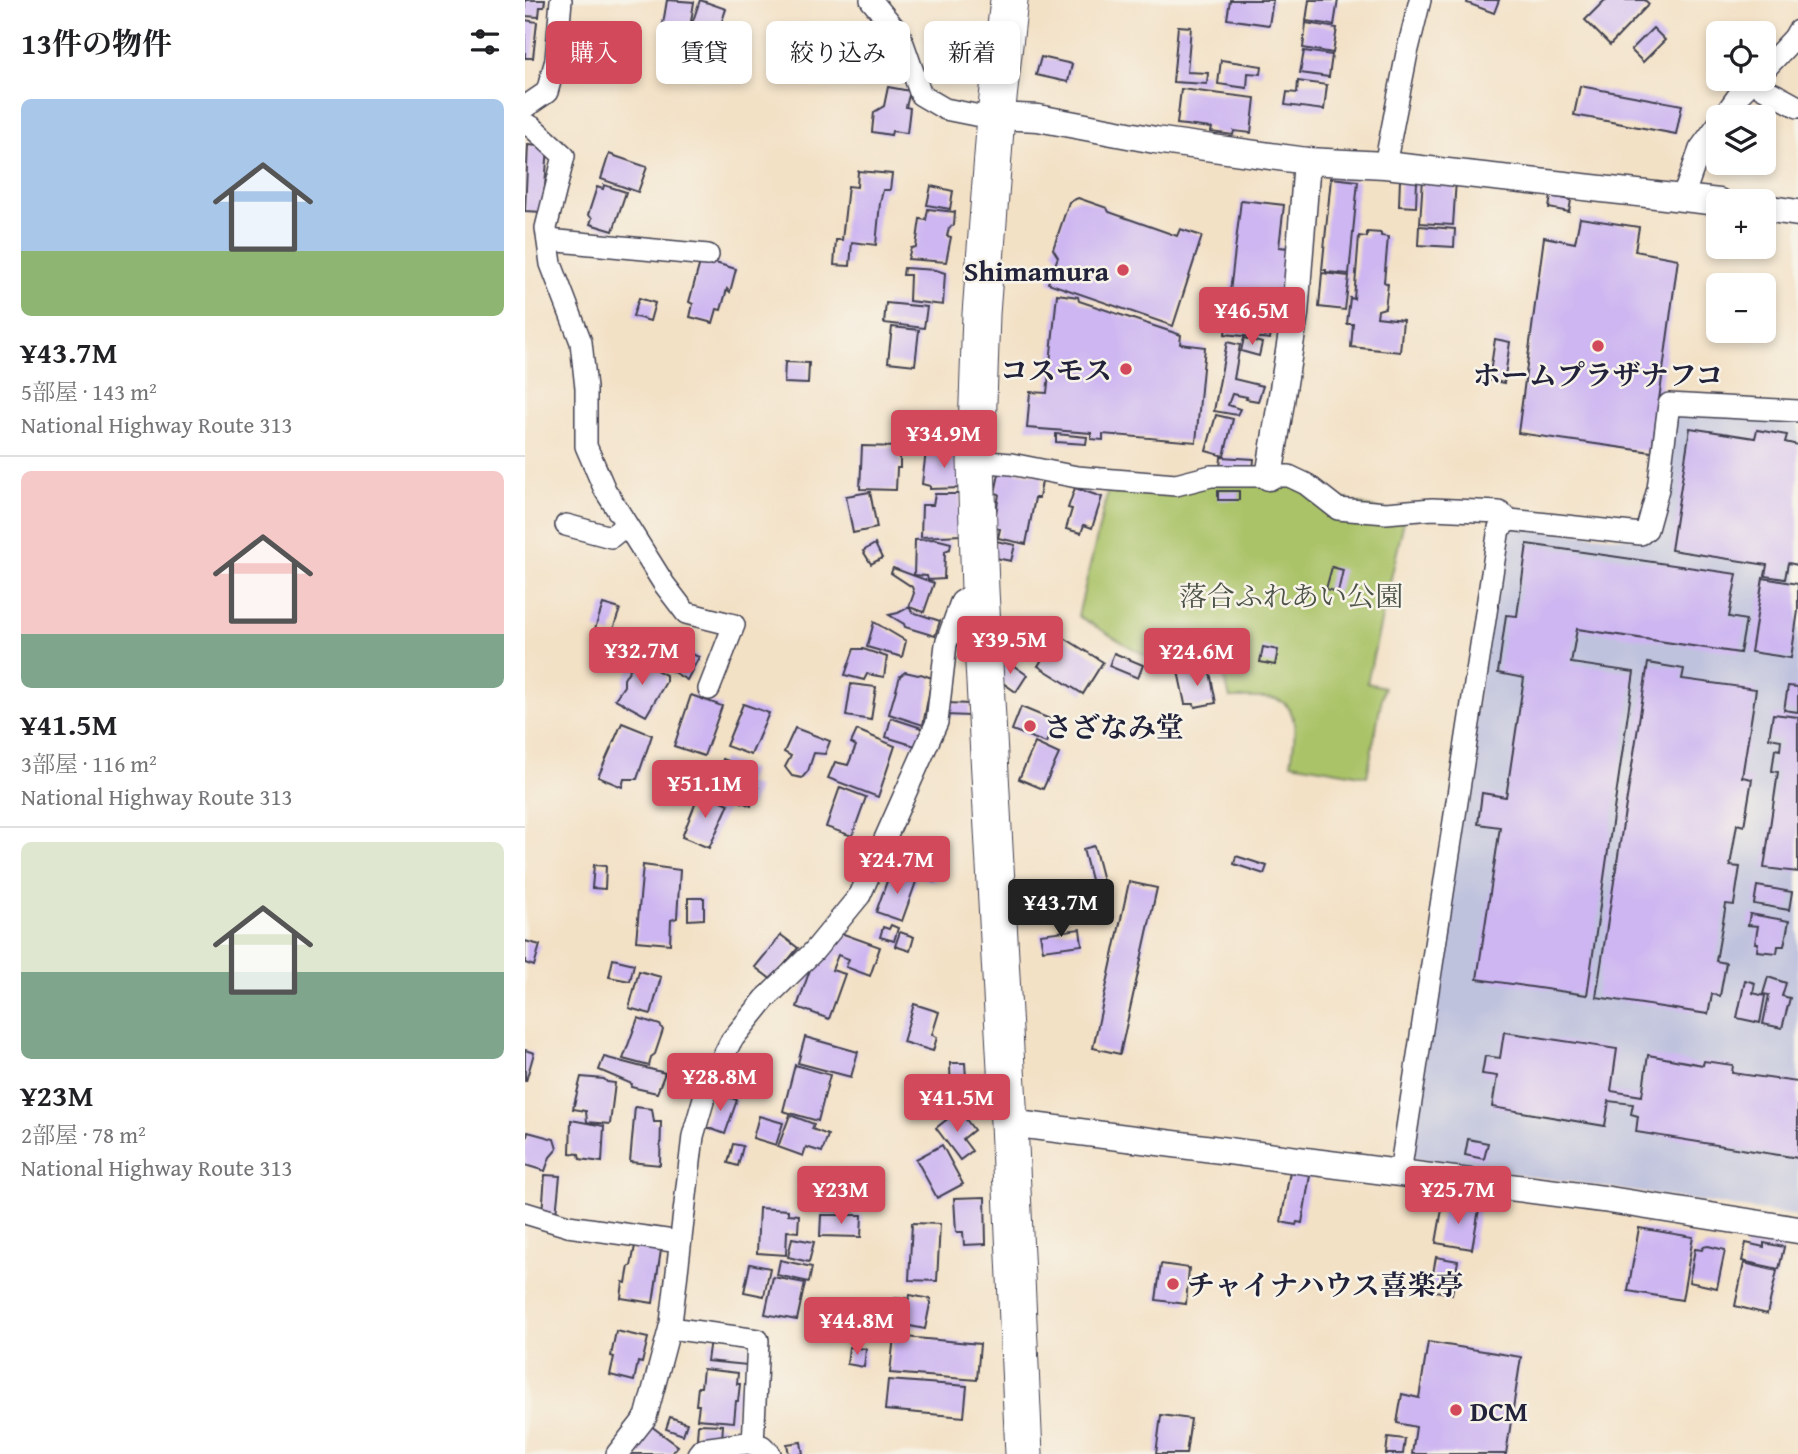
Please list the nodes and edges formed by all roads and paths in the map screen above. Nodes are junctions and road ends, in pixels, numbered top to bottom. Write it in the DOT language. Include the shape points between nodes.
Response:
graph roads {
  1 [pos="561,0"];
  2 [pos="871,0"];
  3 [pos="1009,0"];
  4 [pos="1420,0"];
  5 [pos="1798,30"];
  6 [pos="1776,57"];
  7 [pos="1743,91"];
  8 [pos="1776,91"];
  9 [pos="1732,105"];
  10 [pos="525,107"];
  11 [pos="1798,107"];
  12 [pos="996,116"];
  13 [pos="525,124"];
  14 [pos="1706,141"];
  15 [pos="1307,161"];
  16 [pos="1385,164"];
  17 [pos="1683,197"];
  18 [pos="1706,200"];
  19 [pos="1776,210"];
  20 [pos="1798,213"];
  21 [pos="548,240"];
  22 [pos="708,255"];
  23 [pos="1798,411"];
  24 [pos="976,461"];
  25 [pos="1269,477"];
  26 [pos="1510,520"];
  27 [pos="566,524"];
  28 [pos="626,525"];
  29 [pos="980,590"];
  30 [pos="709,689"];
  31 [pos="1009,1123"];
  32 [pos="1400,1173"];
  33 [pos="525,1213"];
  34 [pos="1798,1230"];
  35 [pos="680,1242"];
  36 [pos="670,1328"];
  37 [pos="761,1449"];
  38 [pos="617,1454"];
  39 [pos="698,1454"];
  40 [pos="1024,1454"];
  1 -- 10 [label="street" via="556,60 547,92"];
  2 -- 12 [label="street" via="900,35 921,95 945,109"];
  3 -- 12 [label="highway"];
  4 -- 16 [label="street"];
  5 -- 6 [label="street"];
  7 -- 9 [label="street"];
  8 -- 11 [label="street"];
  12 -- 15 [label="street" via="1038,118"];
  12 -- 24 [label="highway" via="981,314"];
  13 -- 21 [label="street" via="564,156 546,228"];
  14 -- 17 [label="street"];
  15 -- 16 [label="street"];
  15 -- 25 [label="street" via="1295,314"];
  16 -- 17 [label="street"];
  17 -- 18 [label="street"];
  19 -- 20 [label="street"];
  21 -- 22 [label="street"];
  21 -- 28 [label="street" via="551,264 581,341 586,446"];
  23 -- 26 [label="street" via="1669,404 1658,489 1647,529 1641,534"];
  24 -- 25 [label="street" via="1077,477 1176,485 1210,475"];
  24 -- 29 [label="highway"];
  25 -- 26 [label="street" via="1289,477 1306,484 1338,509 1499,512"];
  26 -- 32 [label="street" via="1499,528"];
  27 -- 28 [label="street" via="611,537"];
  28 -- 30 [label="street" via="686,613 734,625"];
  29 -- 31 [label="highway"];
  29 -- 35 [label="street" via="961,603 946,645 937,722 860,895 731,1041 706,1091 693,1136"];
  31 -- 32 [label="street"];
  31 -- 40 [label="highway"];
  32 -- 34 [label="street"];
  33 -- 35 [label="street" via="568,1226"];
  35 -- 36 [label="street"];
  36 -- 37 [label="street" via="758,1340"];
  36 -- 38 [label="street" via="646,1417"];
  37 -- 39 [label="street" via="747,1443 702,1449"];
}
